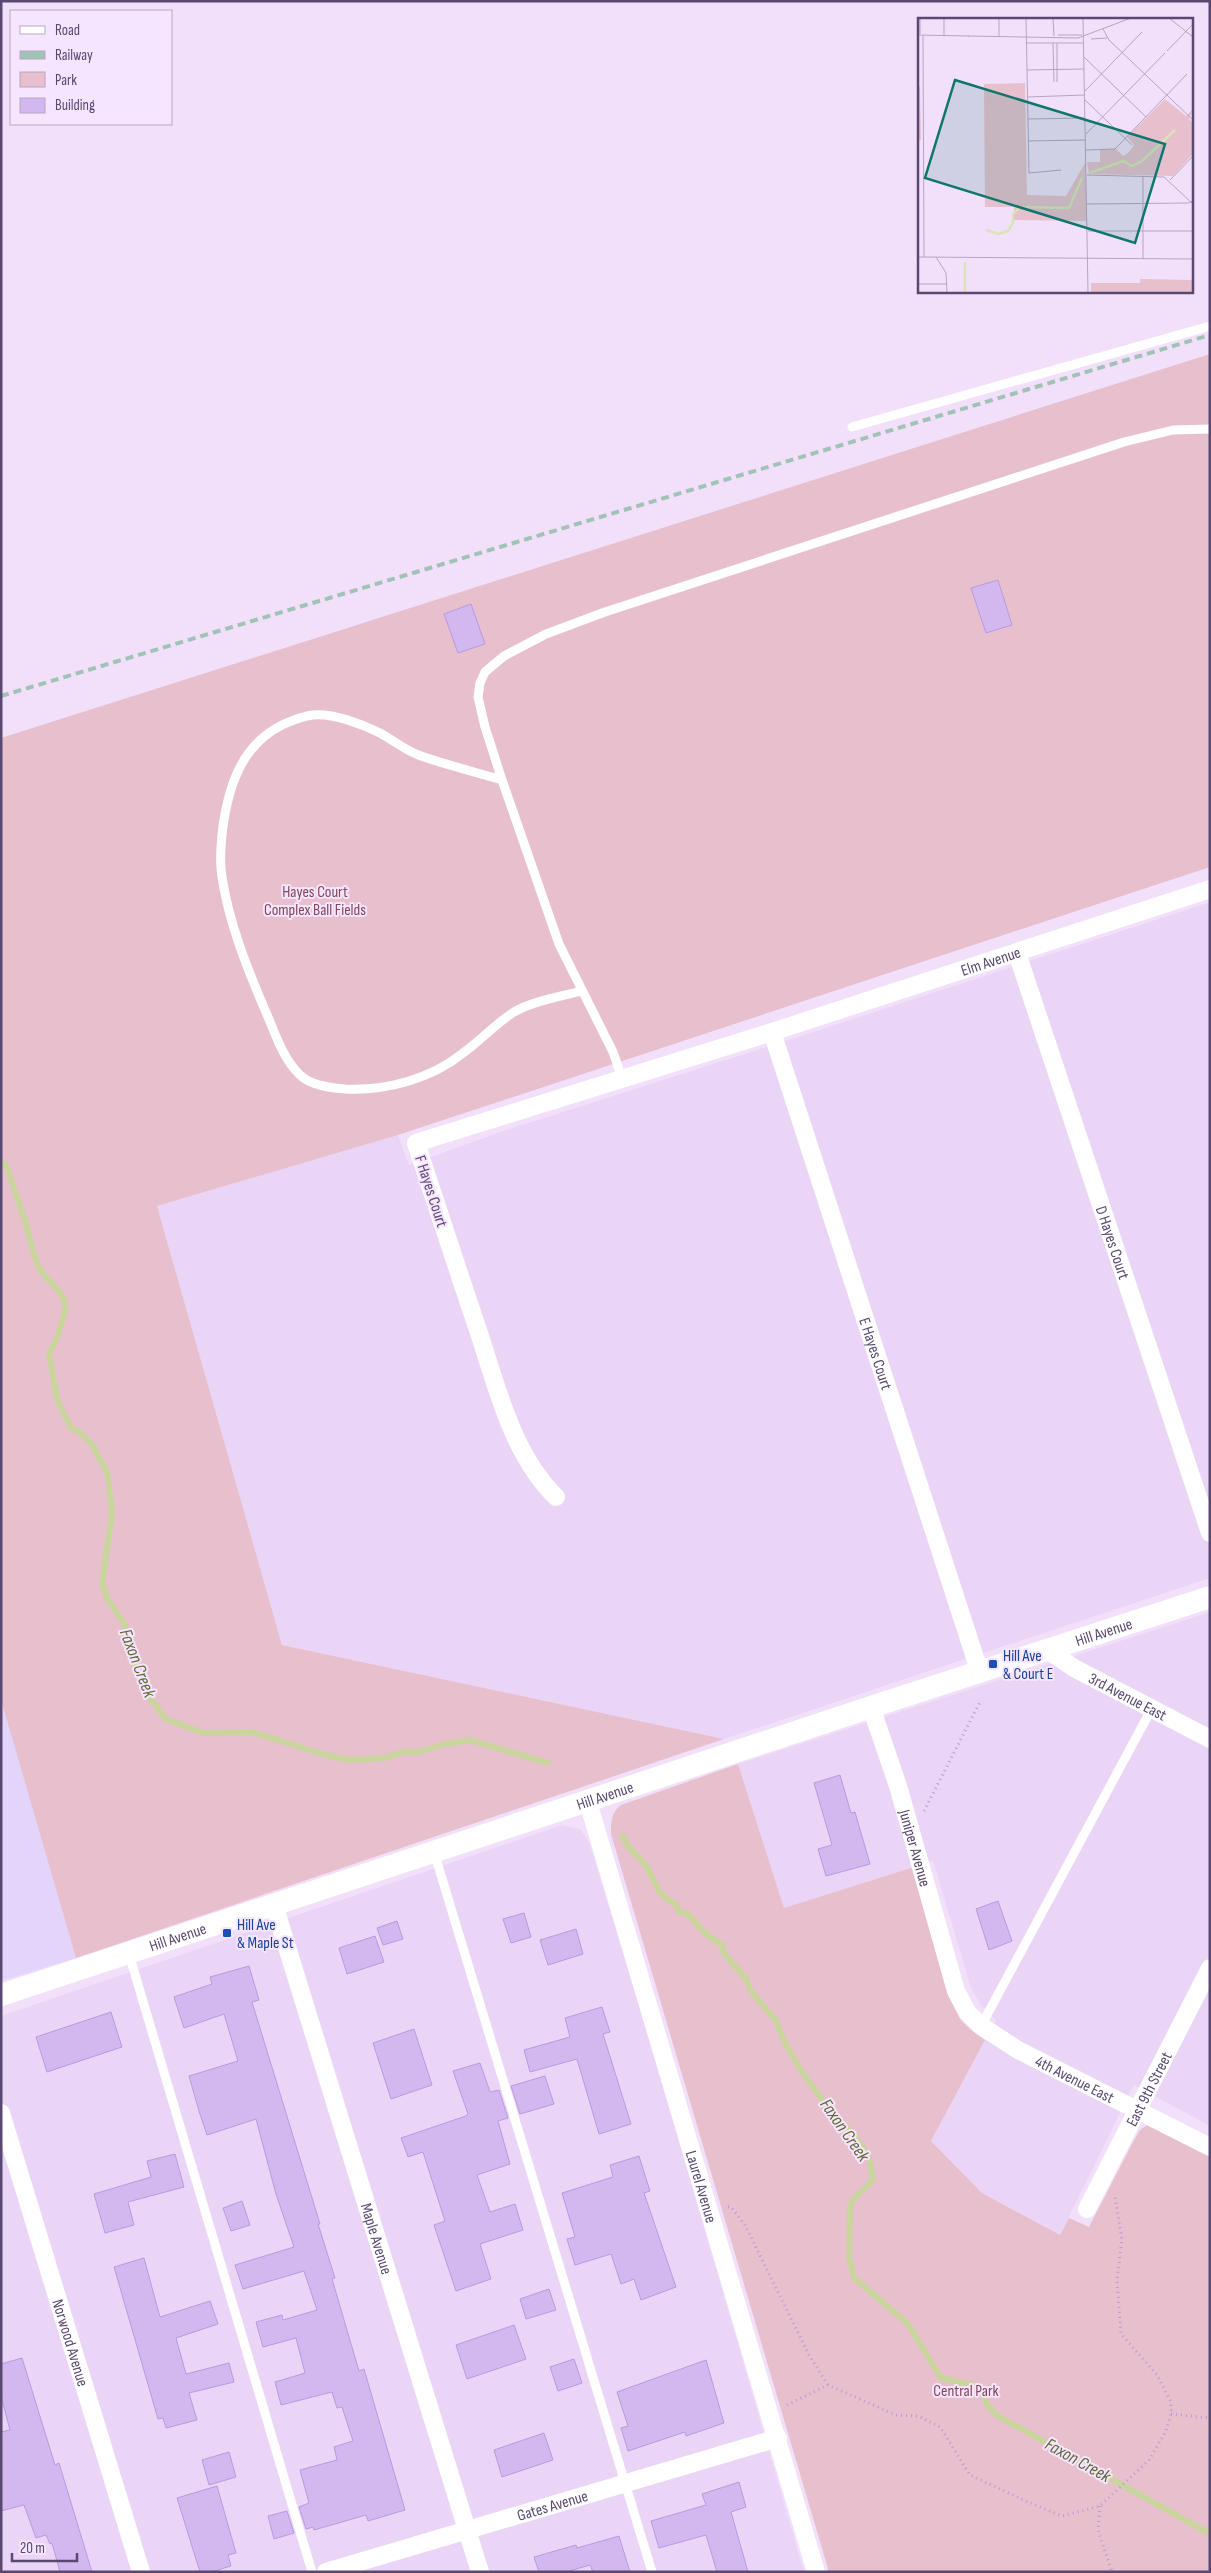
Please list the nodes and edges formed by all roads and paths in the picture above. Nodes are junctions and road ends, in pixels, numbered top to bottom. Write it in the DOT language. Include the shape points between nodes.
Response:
graph roads {
  1 [pos="1210,326"];
  2 [pos="852,427"];
  3 [pos="1210,429"];
  4 [pos="502,780"];
  5 [pos="1210,888"];
  6 [pos="1017,952"];
  7 [pos="581,990"];
  8 [pos="772,1032"];
  9 [pos="622,1078"];
  10 [pos="556,1497"];
  11 [pos="1210,1533"];
  12 [pos="1210,1597"];
  13 [pos="1049,1651"];
  14 [pos="980,1673"];
  15 [pos="981,1700"];
  16 [pos="871,1706"];
  17 [pos="1152,1708"];
  18 [pos="1210,1739"];
  19 [pos="588,1802"];
  20 [pos="912,1836"];
  21 [pos="434,1852"];
  22 [pos="274,1905"];
  23 [pos="129,1953"];
  24 [pos="1210,1968"];
  25 [pos="956,1991"];
  26 [pos="1,1995"];
  27 [pos="981,2026"];
  28 [pos="1138,2110"];
  29 [pos="1,2113"];
  30 [pos="1210,2147"];
  31 [pos="1105,2174"];
  32 [pos="710,2208"];
  33 [pos="1087,2209"];
  34 [pos="828,2385"];
  35 [pos="1171,2414"];
  36 [pos="1210,2418"];
  37 [pos="773,2420"];
  38 [pos="778,2438"];
  39 [pos="624,2484"];
  40 [pos="1100,2506"];
  41 [pos="467,2530"];
  42 [pos="141,2572"];
  43 [pos="312,2572"];
  44 [pos="326,2572"];
  45 [pos="480,2572"];
  46 [pos="652,2572"];
  47 [pos="816,2572"];
  48 [pos="1112,2572"];
  1 -- 2 [label="lane"];
  3 -- 4 [label="lane" via="1173,430 1124,442 546,634 504,656 485,672 480,682 478,698"];
  4 -- 7 [label="lane" via="559,944"];
  4 -- 7 [label="lane" via="419,755 377,732 342,720 313,715 268,732 248,752 234,777 220,848 221,875 249,973 286,1059 302,1077 344,1089 406,1082 441,1068 517,1010"];
  5 -- 6 [label="street, Elm Avenue"];
  6 -- 8 [label="street, Elm Avenue"];
  6 -- 11 [label="street, D Hayes Court"];
  7 -- 9 [label="lane" via="613,1052"];
  8 -- 9 [label="street, F Hayes Court"];
  8 -- 14 [label="street, E Hayes Court"];
  9 -- 10 [label="street, F Hayes Court" via="416,1143 506,1411 531,1468"];
  12 -- 13 [label="street, Hill Avenue"];
  13 -- 14 [label="street, Hill Avenue"];
  13 -- 17 [label="street, 3rd Avenue East" via="1060,1660"];
  14 -- 16 [label="street, Hill Avenue"];
  15 -- 20 [label="path"];
  16 -- 19 [label="street, Hill Avenue"];
  16 -- 20 [label="street, Juniper Avenue"];
  17 -- 18 [label="street, 3rd Avenue East"];
  17 -- 27 [label="lane"];
  19 -- 21 [label="street, Hill Avenue"];
  19 -- 32 [label="street, Laurel Avenue"];
  20 -- 25 [label="street, Juniper Avenue"];
  21 -- 22 [label="street, Hill Avenue"];
  21 -- 39 [label="lane"];
  22 -- 23 [label="street, Hill Avenue"];
  22 -- 41 [label="street, Maple Avenue"];
  23 -- 26 [label="street, Hill Avenue"];
  23 -- 43 [label="lane"];
  24 -- 28 [label="street, East 9th Street"];
  25 -- 27 [label="street, 4th Avenue East" via="966,2012"];
  27 -- 28 [label="street, 4th Avenue East" via="1018,2050"];
  28 -- 30 [label="street, 4th Avenue East"];
  28 -- 31 [label="street, East 9th Street"];
  29 -- 42 [label="street, Norwood Avenue"];
  31 -- 33 [label="street, East 9th Street"];
  31 -- 35 [label="path" via="1118,2206 1122,2240 1117,2278 1121,2334 1158,2375 1171,2402"];
  32 -- 34 [label="path" via="731,2206 745,2225 809,2355"];
  32 -- 37 [label="street, Laurel Avenue"];
  34 -- 37 [label="path" via="788,2404"];
  34 -- 40 [label="path" via="896,2415 918,2416 940,2426 970,2475 1028,2502 1062,2516"];
  35 -- 36 [label="path"];
  35 -- 40 [label="path" via="1166,2431 1149,2460"];
  37 -- 38 [label="street, Laurel Avenue"];
  38 -- 39 [label="street, Gates Avenue"];
  38 -- 47 [label="street, Laurel Avenue"];
  39 -- 41 [label="street, Gates Avenue"];
  39 -- 46 [label="lane"];
  40 -- 48 [label="path" via="1098,2530"];
  41 -- 44 [label="street, Gates Avenue"];
  41 -- 45 [label="street, Maple Avenue"];
}
